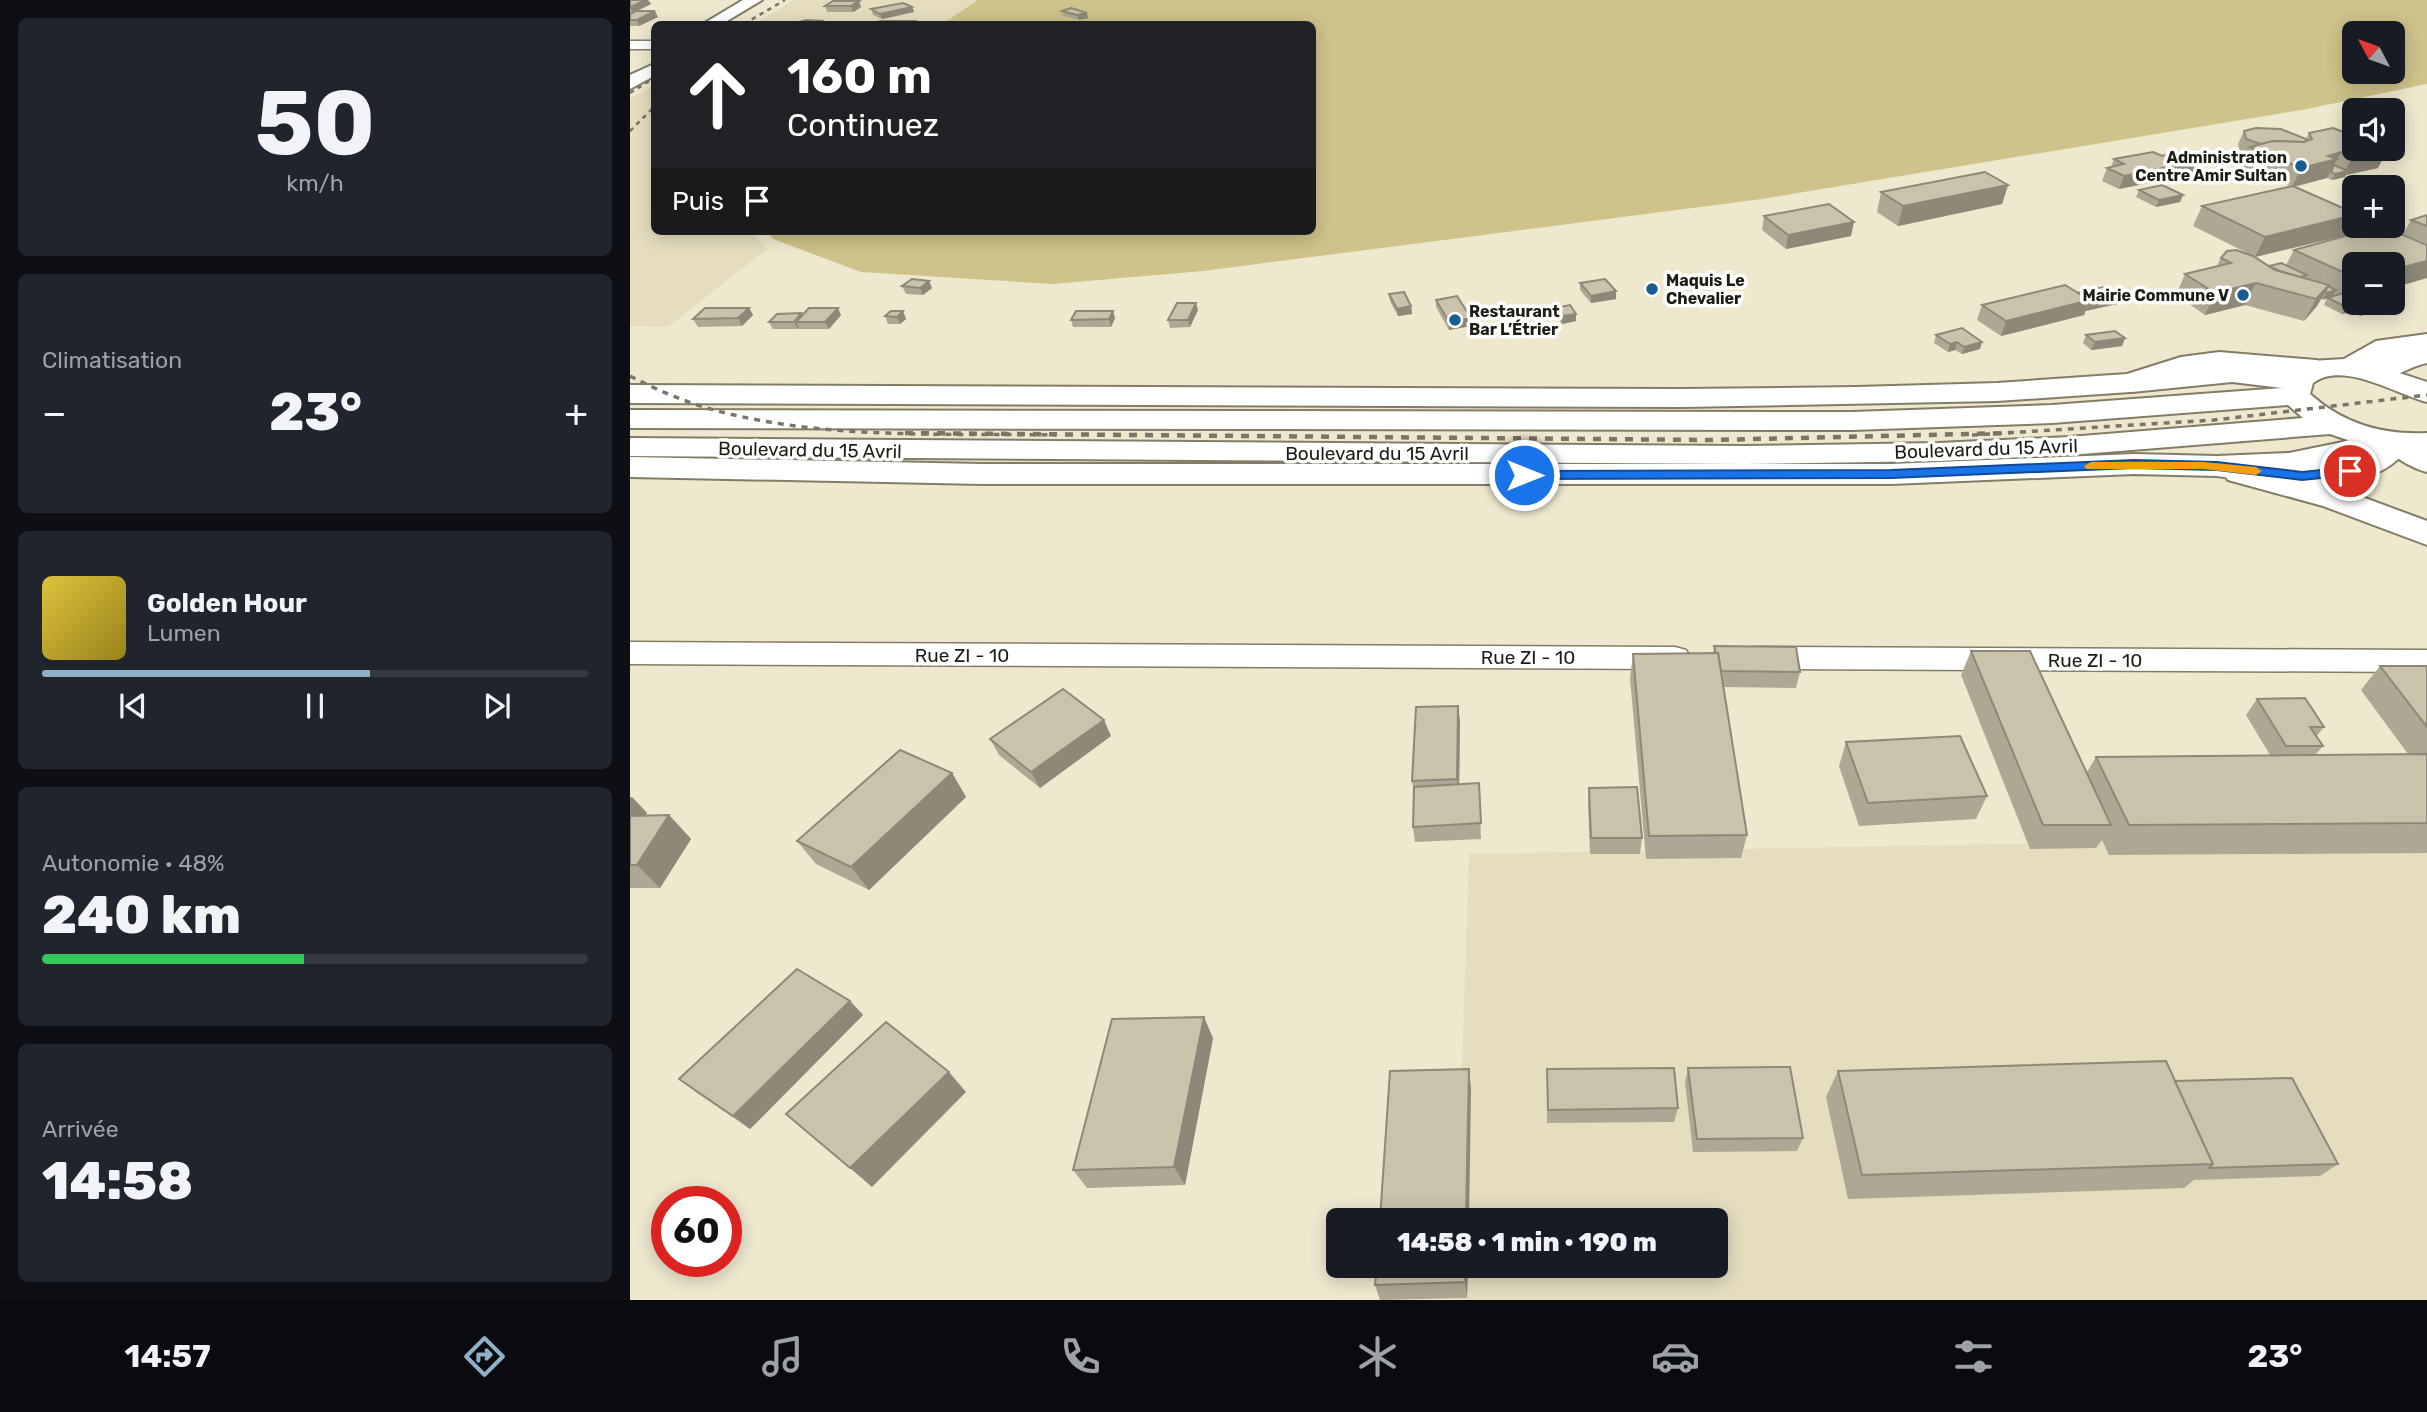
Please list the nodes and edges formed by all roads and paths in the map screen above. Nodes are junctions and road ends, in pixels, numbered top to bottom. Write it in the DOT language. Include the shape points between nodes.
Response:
graph roads {
  1 [pos="754,0"];
  2 [pos="771,0"];
  3 [pos="716,21"];
  4 [pos="734,21"];
  5 [pos="630,45"];
  6 [pos="651,45"];
  7 [pos="651,60"];
  8 [pos="651,71"];
  9 [pos="630,73"];
  10 [pos="630,83"];
  11 [pos="2427,342"];
  12 [pos="2427,355"];
  13 [pos="2349,368"];
  14 [pos="2377,373"];
  15 [pos="2302,382"];
  16 [pos="2420,385"];
  17 [pos="630,394"];
  18 [pos="630,419"];
  19 [pos="2333,425"];
  20 [pos="2400,441"];
  21 [pos="630,447"];
  22 [pos="2427,462"];
  23 [pos="2210,466"];
  24 [pos="630,467"];
  25 [pos="2427,534"];
  26 [pos="630,653"];
  27 [pos="2427,661"];
  1 -- 3 [label="main road"];
  2 -- 4 [label="main road"];
  5 -- 6 [label="street"];
  7 -- 9 [label="main road"];
  8 -- 10 [label="main road"];
  11 -- 13 [label="main road" via="2386,347"];
  12 -- 14 [label="main road" via="2403,359"];
  13 -- 14 [label="main road"];
  13 -- 15 [label="main road"];
  14 -- 16 [label="main road"];
  15 -- 17 [label="main road" via="2230,372 1997,392 1682,398"];
  15 -- 18 [label="main road, Boulevard du 15 Avril" via="2052,414 1852,421"];
  15 -- 19 [label="main road" via="2318,416"];
  19 -- 20 [label="main road"];
  19 -- 21 [label="main road, Boulevard du 15 Avril" via="2029,448 1745,455"];
  20 -- 22 [label="main road"];
  20 -- 23 [label="main road" via="2379,461 2335,474 2302,476"];
  23 -- 24 [label="main road, Boulevard du 15 Avril" via="2134,464 1891,474 1552,475 982,474"];
  23 -- 25 [label="main road" via="2348,502"];
  26 -- 27 [label="street, Rue ZI - 10"];
}
